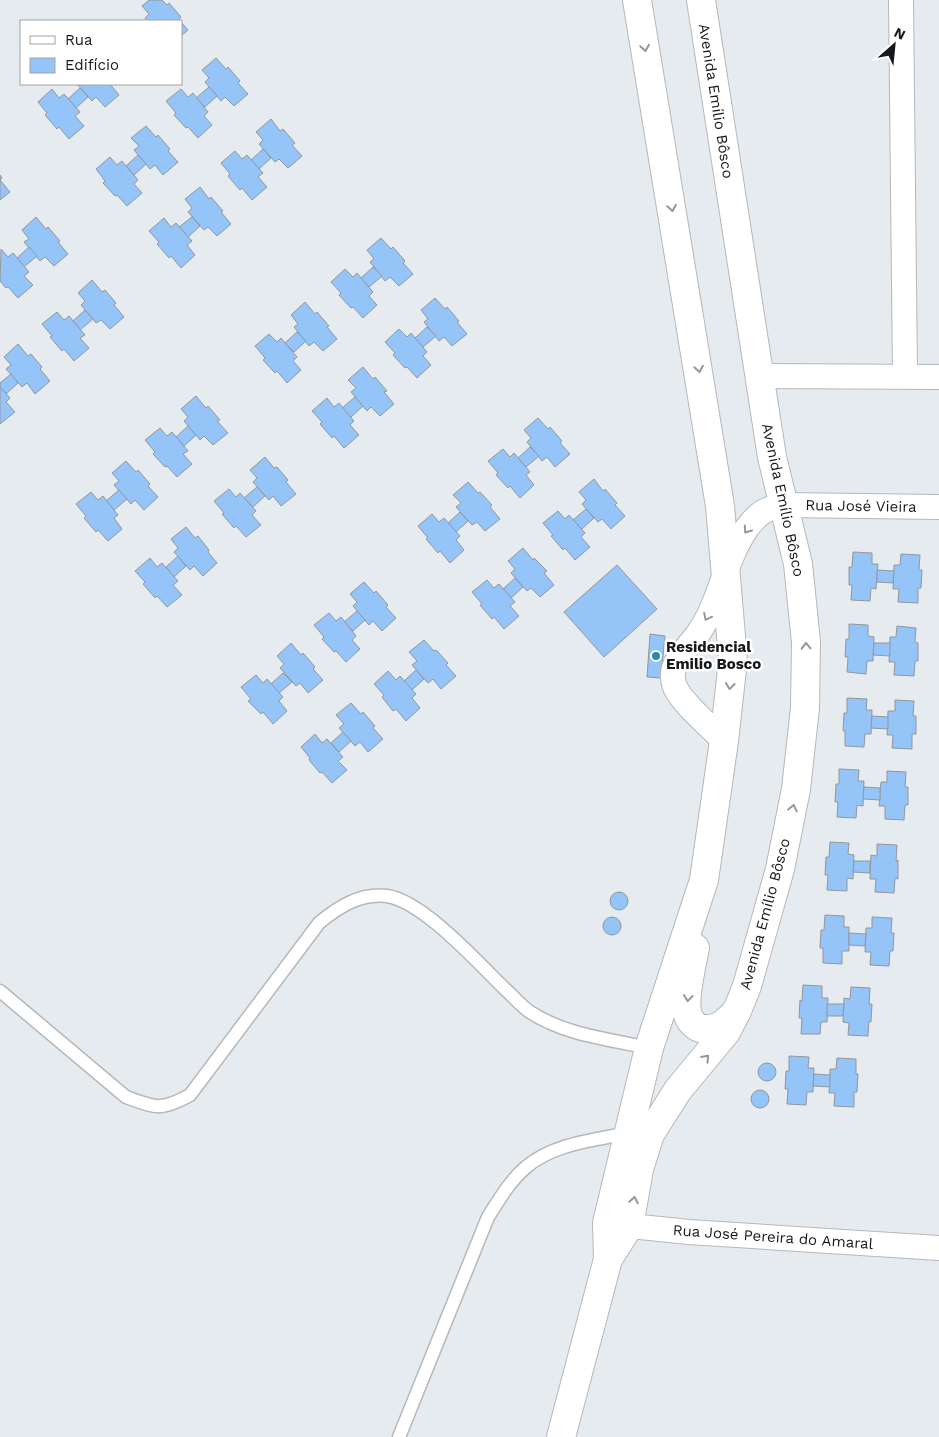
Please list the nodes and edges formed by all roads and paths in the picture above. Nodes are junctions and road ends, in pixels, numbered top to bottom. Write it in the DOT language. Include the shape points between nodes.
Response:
graph roads {
  1 [pos="637,0"];
  2 [pos="701,0"];
  3 [pos="902,0"];
  4 [pos="758,376"];
  5 [pos="905,376"];
  6 [pos="939,376"];
  7 [pos="784,505"];
  8 [pos="939,507"];
  9 [pos="726,572"];
  10 [pos="724,741"];
  11 [pos="704,880"];
  12 [pos="0,991"];
  13 [pos="737,1011"];
  14 [pos="649,1048"];
  15 [pos="628,1133"];
  16 [pos="618,1225"];
  17 [pos="939,1248"];
  18 [pos="399,1437"];
  19 [pos="561,1437"];
  1 -- 9 [label="main road, Avenida Emílio Bôsco, one-way" via="710,437"];
  2 -- 4 [label="main road, Avenida Emílio Bôsco"];
  3 -- 5 [label="street"];
  4 -- 5 [label="street"];
  4 -- 7 [label="main road, Avenida Emílio Bôsco"];
  5 -- 6 [label="street"];
  7 -- 8 [label="street, Rua José Vieira"];
  7 -- 9 [label="street, one-way" via="768,508 747,528"];
  13 -- 7 [label="main road, Avenida Emílio Bôsco, one-way" via="780,869 796,789 805,708 806,642 798,564"];
  9 -- 10 [label="main road, Avenida Emílio Bôsco, one-way" via="733,660"];
  9 -- 10 [label="street, one-way" via="707,619 677,660 673,672 674,685 682,697"];
  10 -- 11 [label="main road, Avenida Emílio Bôsco"];
  11 -- 13 [label="main road, one-way" via="687,1012 701,1029 714,1030"];
  11 -- 14 [label="main road, Avenida Emílio Bôsco"];
  12 -- 14 [label="lane" via="126,1097 151,1106 170,1106 190,1095 319,924 335,909 358,898 387,896 412,906 440,927 529,1011 574,1032"];
  16 -- 13 [label="main road, Avenida Emílio Bôsco, one-way" via="650,1134 678,1090 726,1032"];
  14 -- 15 [label="main road, Avenida Emílio Bôsco"];
  15 -- 16 [label="main road, Avenida Emílio Bôsco"];
  15 -- 18 [label="lane" via="551,1152 526,1167 508,1186 488,1217"];
  16 -- 17 [label="street, Rua José Pereira do Amaral"];
  16 -- 19 [label="main road, Avenida Emílio Bôsco"];
}
